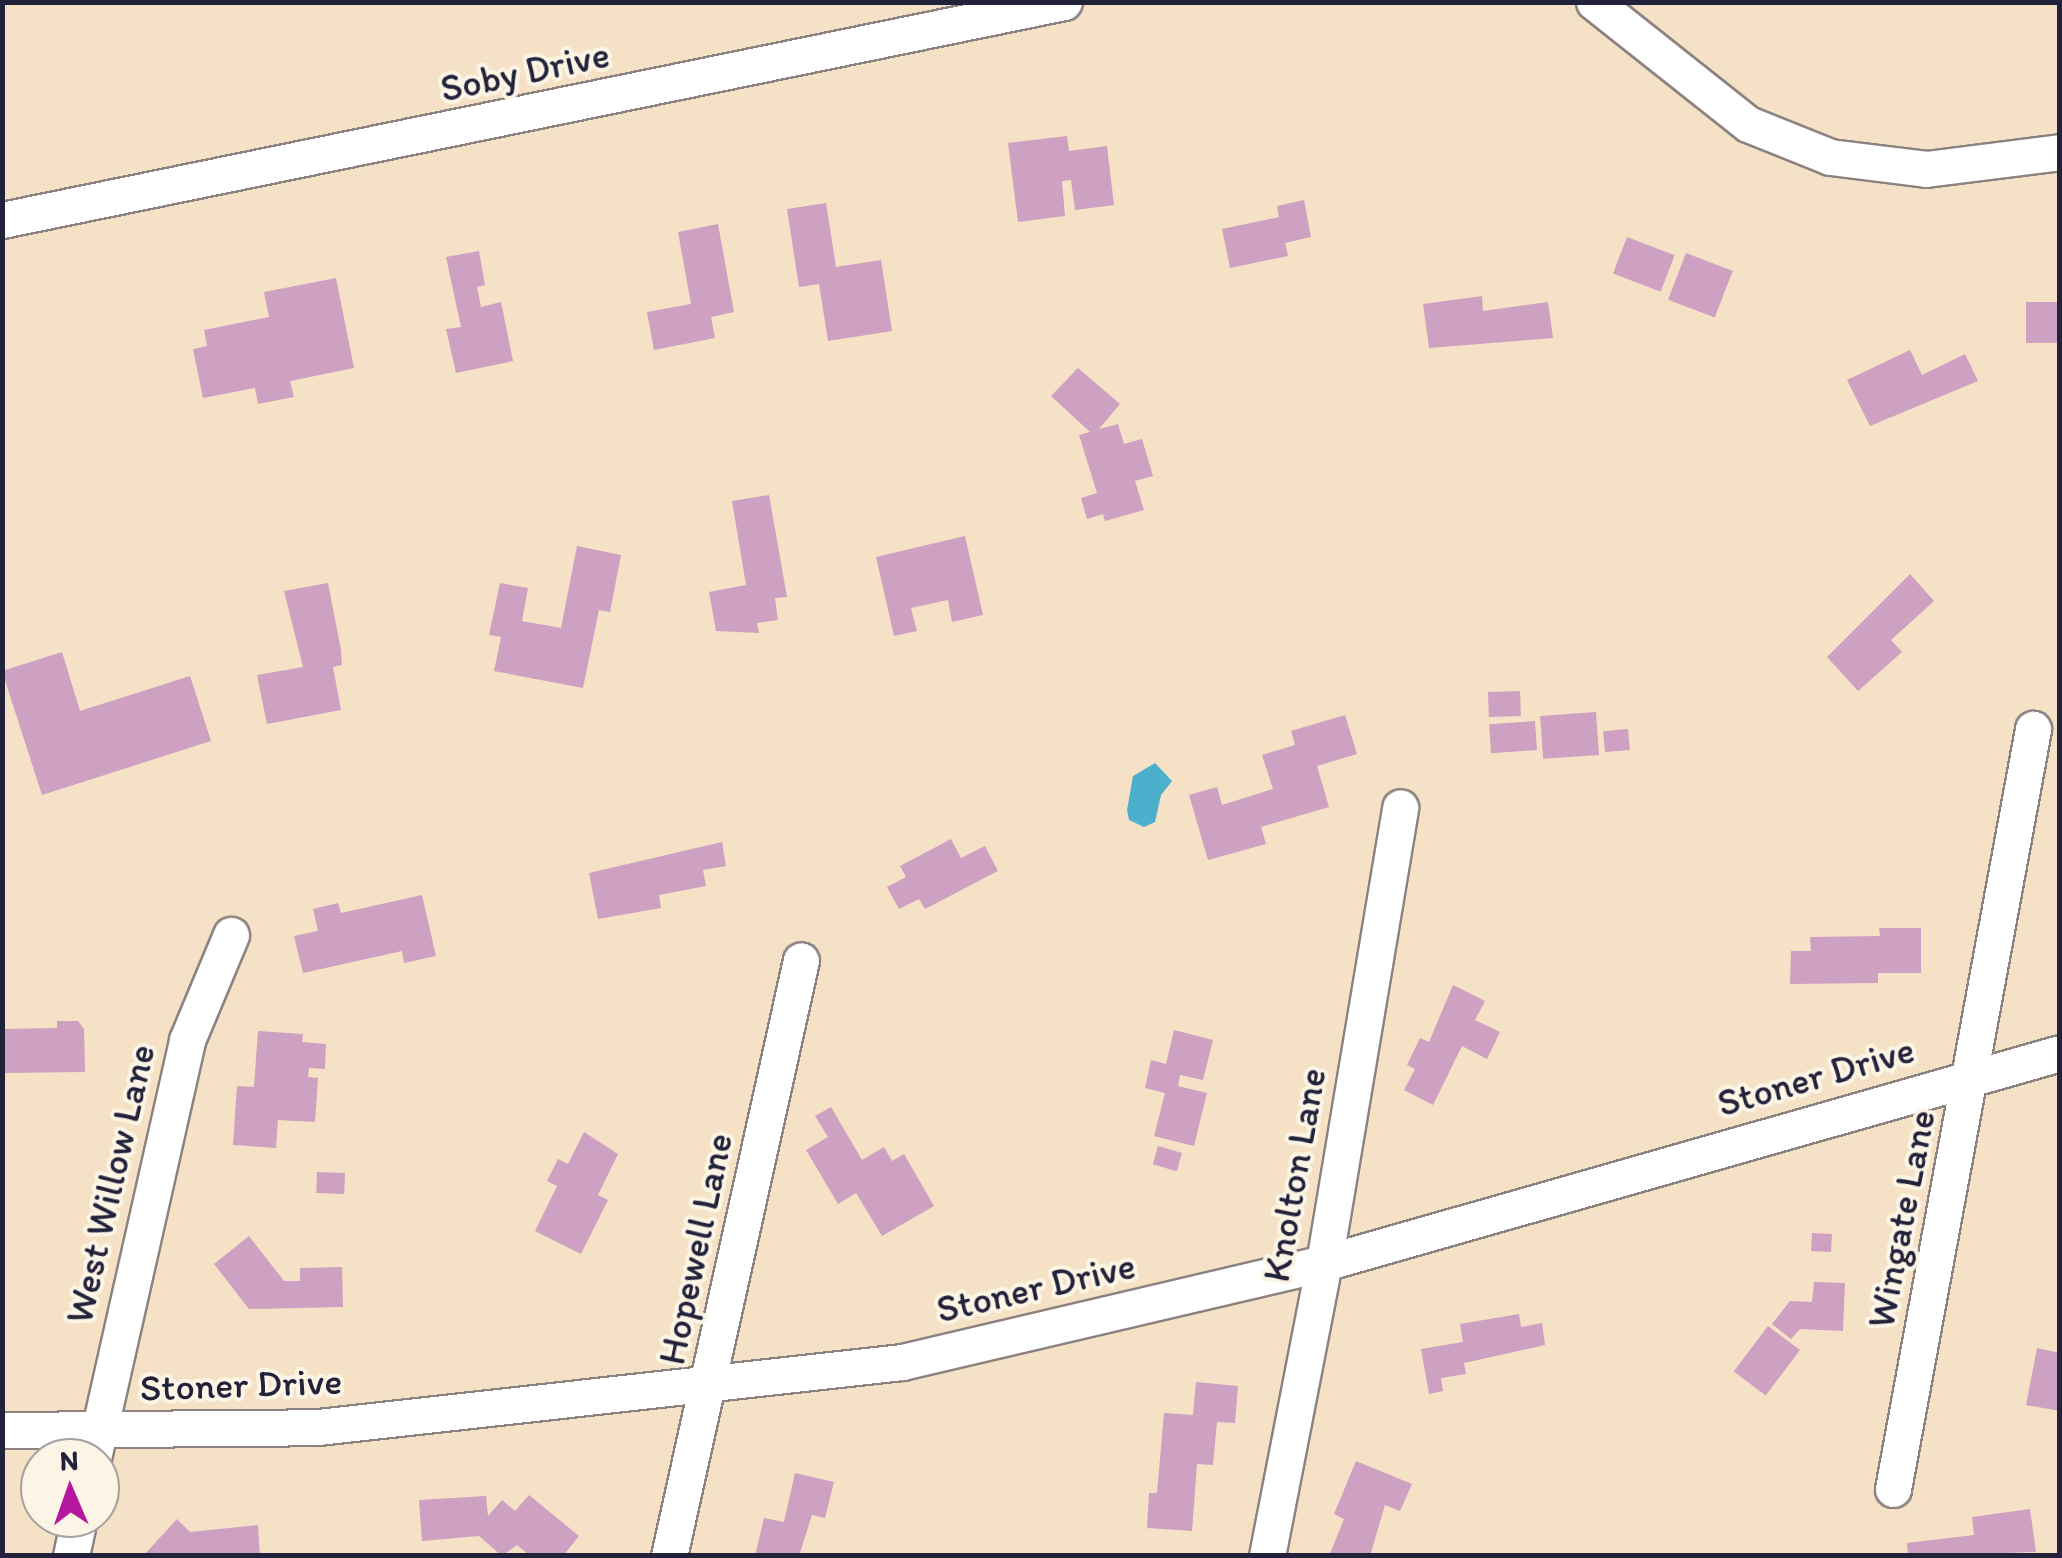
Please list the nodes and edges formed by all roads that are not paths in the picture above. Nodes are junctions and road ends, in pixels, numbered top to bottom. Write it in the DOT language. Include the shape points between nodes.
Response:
graph roads {
  1 [pos="1064,2"];
  2 [pos="1594,2"];
  3 [pos="2060,152"];
  4 [pos="2,220"];
  5 [pos="2034,729"];
  6 [pos="1400,807"];
  7 [pos="231,935"];
  8 [pos="801,960"];
  9 [pos="2060,1053"];
  10 [pos="1973,1076"];
  11 [pos="1324,1263"];
  12 [pos="710,1388"];
  13 [pos="2,1430"];
  14 [pos="52,1438"];
  15 [pos="98,1438"];
  16 [pos="120,1443"];
  17 [pos="1893,1490"];
  18 [pos="669,1556"];
  19 [pos="1266,1556"];
  1 -- 4 [label="street, Soby Drive"];
  2 -- 3 [label="street" via="1748,124 1830,157 1926,169"];
  5 -- 10 [label="street, Wingate Lane"];
  6 -- 11 [label="street, Knolton Lane"];
  7 -- 15 [label="street, West Willow Lane" via="186,1040"];
  8 -- 12 [label="street, Hopewell Lane"];
  9 -- 10 [label="street, Stoner Drive"];
  10 -- 11 [label="street, Stoner Drive"];
  10 -- 17 [label="street, Wingate Lane"];
  11 -- 12 [label="street, Stoner Drive" via="902,1362"];
  11 -- 19 [label="street, Knolton Lane"];
  12 -- 16 [label="street, Stoner Drive"];
  12 -- 18 [label="street, Hopewell Lane"];
  13 -- 14 [label="street, Stoner Drive"];
}
